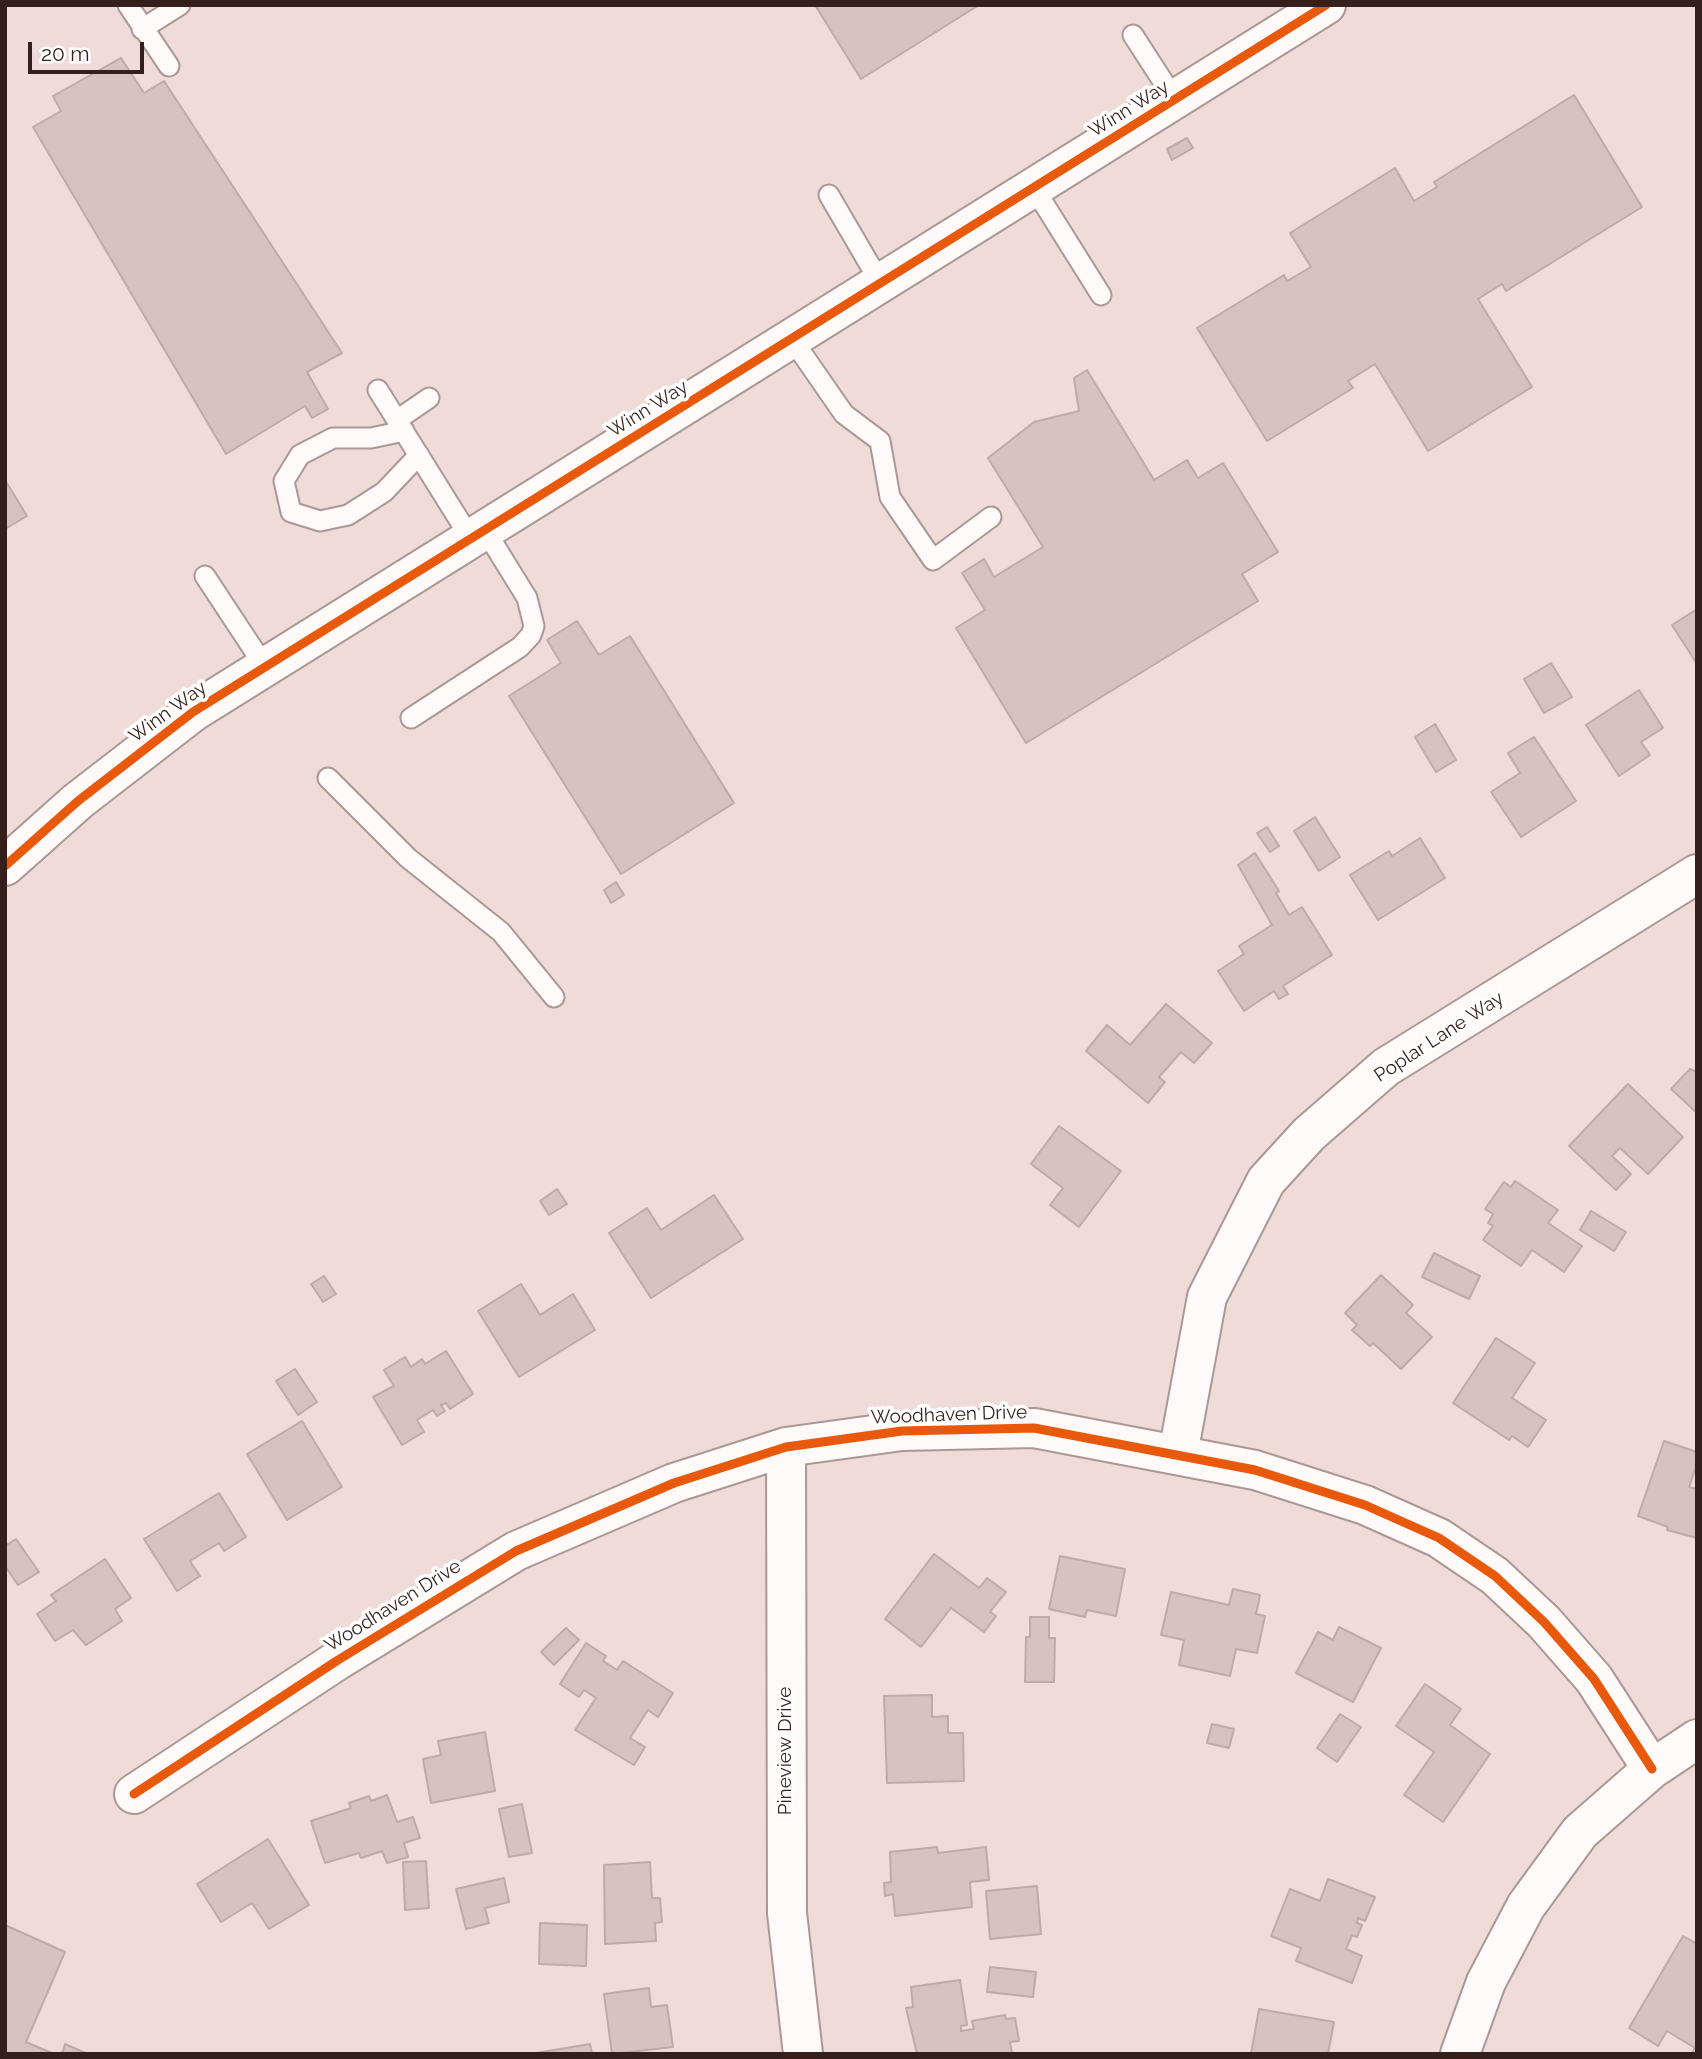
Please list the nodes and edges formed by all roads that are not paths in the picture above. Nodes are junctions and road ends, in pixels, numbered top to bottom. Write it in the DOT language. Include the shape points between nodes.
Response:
graph roads {
  1 [pos="128,5"];
  2 [pos="180,5"];
  3 [pos="1326,5"];
  4 [pos="142,29"];
  5 [pos="1133,35"];
  6 [pos="169,66"];
  7 [pos="1175,100"];
  8 [pos="1034,188"];
  9 [pos="829,195"];
  10 [pos="881,284"];
  11 [pos="1101,295"];
  12 [pos="792,339"];
  13 [pos="378,390"];
  14 [pos="429,398"];
  15 [pos="400,425"];
  16 [pos="419,455"];
  17 [pos="991,517"];
  18 [pos="478,535"];
  19 [pos="205,576"];
  20 [pos="265,667"];
  21 [pos="411,718"];
  22 [pos="328,778"];
  23 [pos="5,866"];
  24 [pos="1697,874"];
  25 [pos="554,997"];
  26 [pos="786,1447"];
  27 [pos="1178,1454"];
  28 [pos="1697,1738"];
  29 [pos="1652,1769"];
  30 [pos="134,1794"];
  31 [pos="803,2054"];
  32 [pos="1460,2054"];
  1 -- 4 [label="lane"];
  2 -- 4 [label="lane"];
  3 -- 7 [label="street, Winn Way"];
  4 -- 6 [label="lane"];
  5 -- 7 [label="lane"];
  7 -- 8 [label="street, Winn Way"];
  8 -- 10 [label="street, Winn Way"];
  8 -- 11 [label="lane"];
  9 -- 10 [label="lane"];
  10 -- 12 [label="street, Winn Way"];
  12 -- 17 [label="lane" via="844,414 880,441 890,497 933,560"];
  12 -- 18 [label="street, Winn Way"];
  13 -- 15 [label="lane"];
  14 -- 15 [label="lane"];
  15 -- 16 [label="lane"];
  15 -- 16 [label="lane" via="371,438 333,438 300,455 284,481 291,512 320,521 348,515 384,492"];
  16 -- 18 [label="lane"];
  18 -- 20 [label="street, Winn Way"];
  18 -- 21 [label="lane" via="527,598 534,626 531,635 520,648"];
  19 -- 20 [label="lane"];
  20 -- 23 [label="street, Winn Way" via="193,712 78,801"];
  22 -- 25 [label="lane" via="408,858 501,932"];
  24 -- 27 [label="street, Poplar Lane Way" via="1386,1067 1309,1134 1266,1181 1207,1297"];
  26 -- 27 [label="street, Woodhaven Drive" via="902,1431 1034,1429"];
  26 -- 30 [label="street, Woodhaven Drive" via="674,1483 516,1551 338,1660"];
  26 -- 31 [label="street, Pineview Drive" via="787,1913"];
  27 -- 29 [label="street, Woodhaven Drive" via="1316,1489 1438,1538 1495,1576 1544,1622 1594,1679"];
  28 -- 29 [label="street"];
  29 -- 32 [label="street" via="1580,1832 1526,1906 1486,1982"];
}
